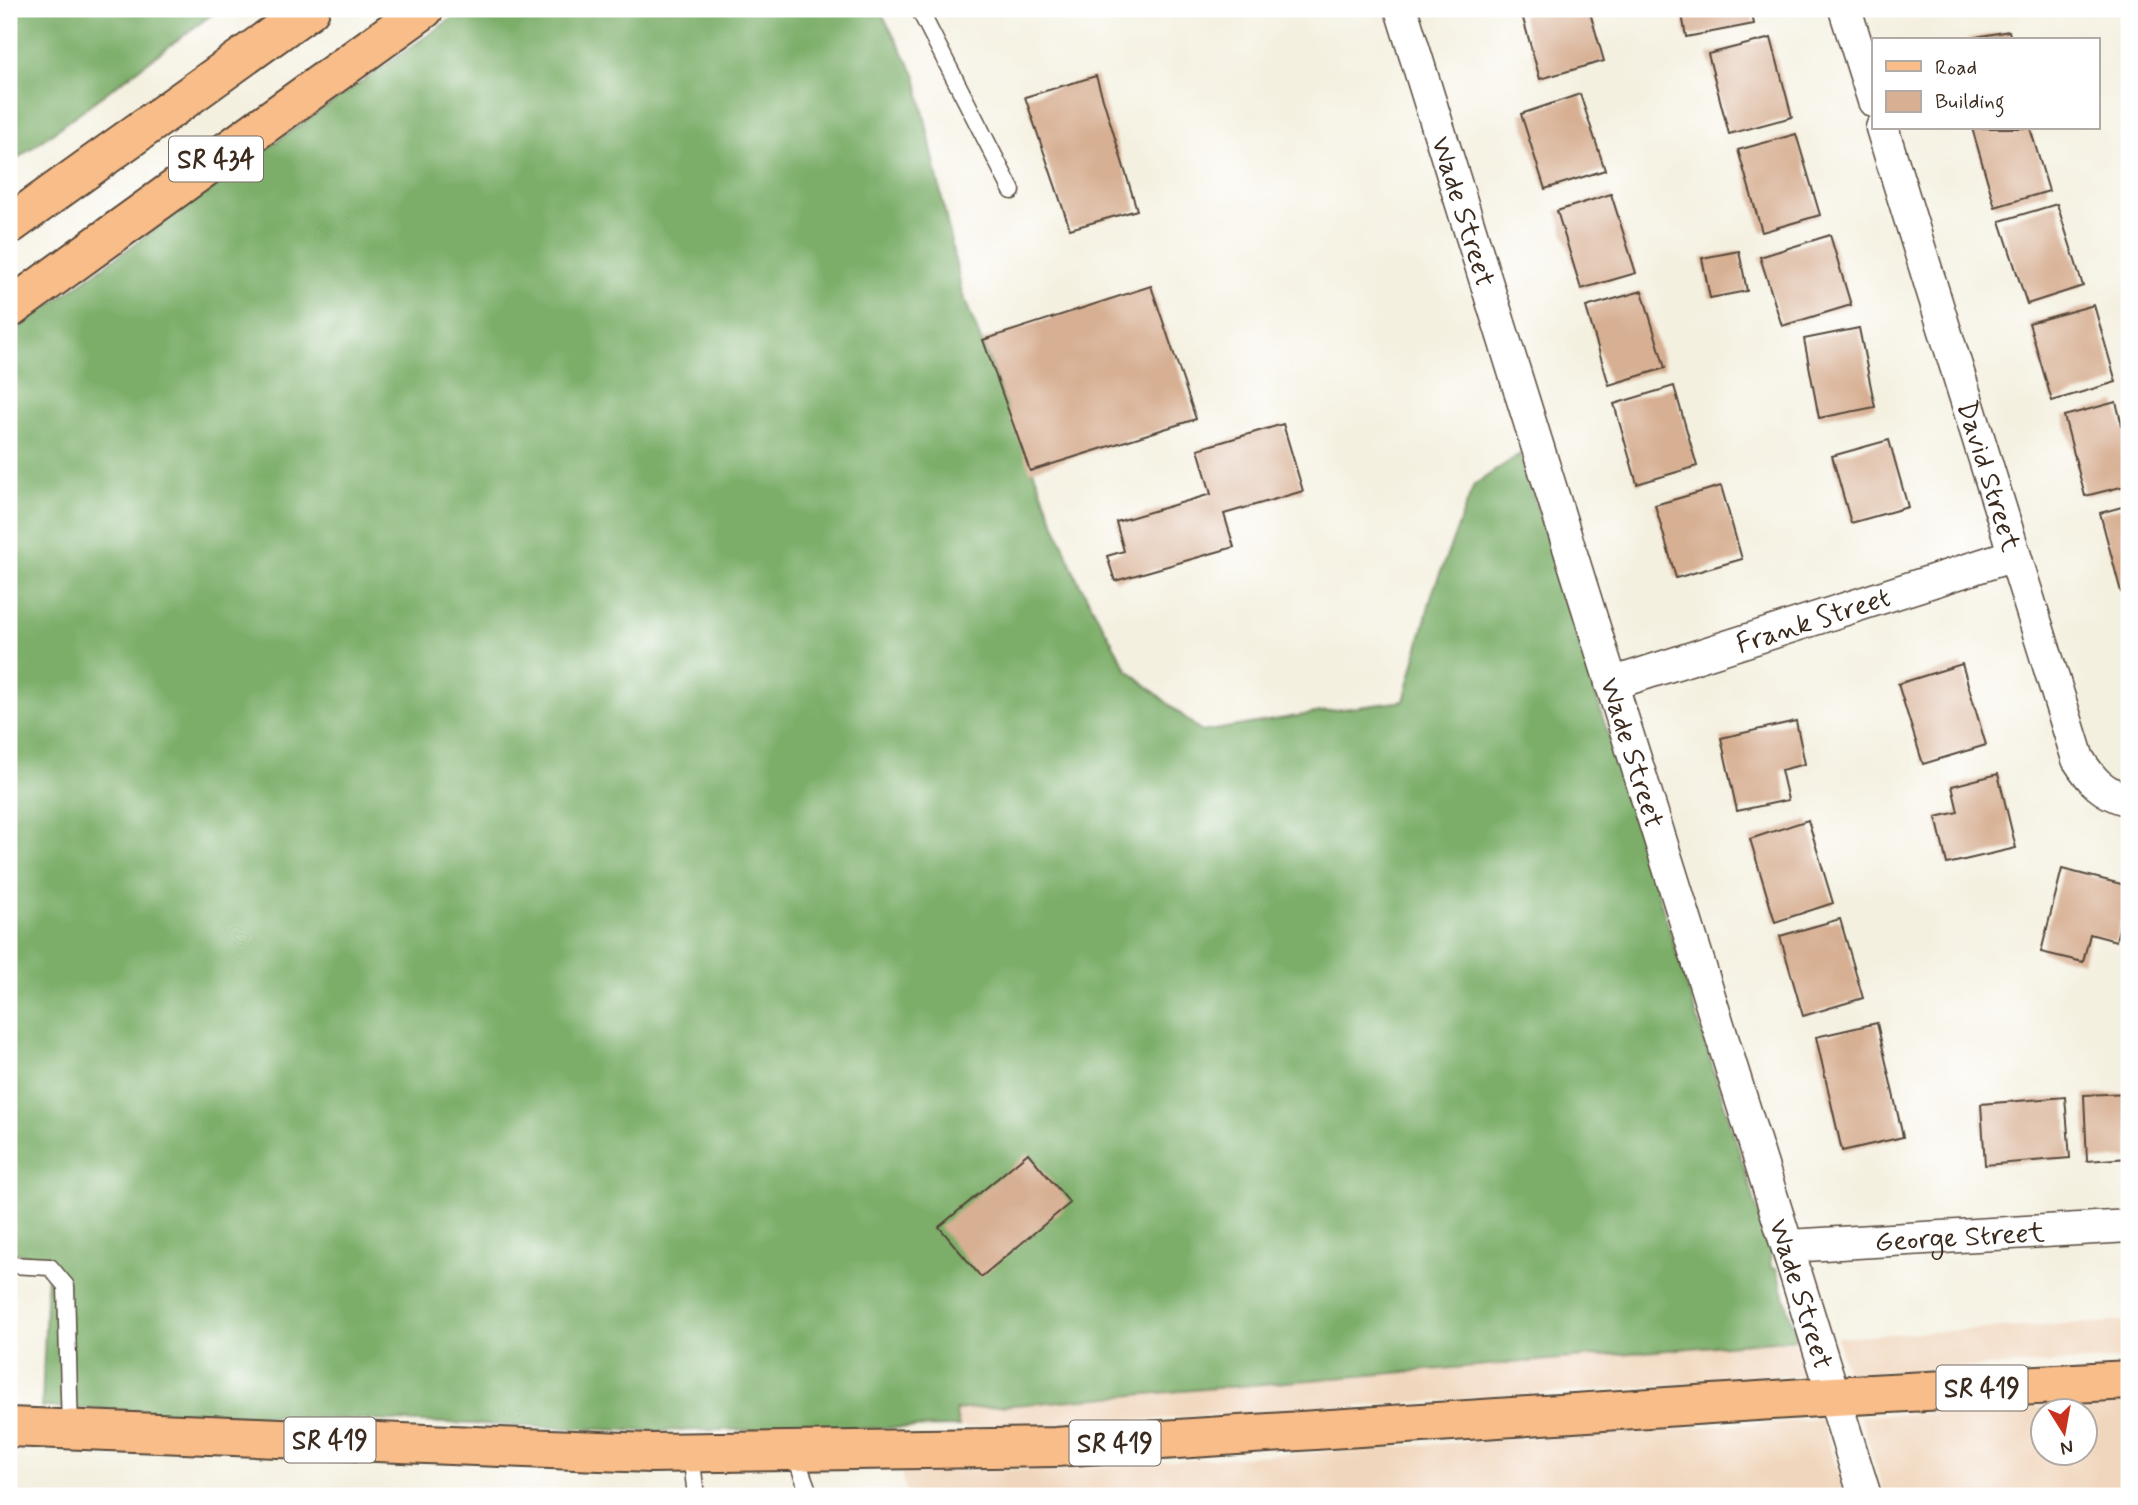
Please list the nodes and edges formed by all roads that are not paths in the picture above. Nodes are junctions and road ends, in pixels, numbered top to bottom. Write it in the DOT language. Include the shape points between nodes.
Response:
graph roads {
  1 [pos="310,9"];
  2 [pos="424,9"];
  3 [pos="919,9"];
  4 [pos="1401,9"];
  5 [pos="1845,9"];
  6 [pos="1872,95"];
  7 [pos="1883,130"];
  8 [pos="1012,191"];
  9 [pos="9,225"];
  10 [pos="9,309"];
  11 [pos="2014,555"];
  12 [pos="1611,684"];
  13 [pos="2129,800"];
  14 [pos="2129,1226"];
  15 [pos="1788,1246"];
  16 [pos="9,1265"];
  17 [pos="2129,1380"];
  18 [pos="1834,1396"];
  19 [pos="9,1427"];
  20 [pos="70,1430"];
  21 [pos="794,1451"];
  22 [pos="691,1453"];
  23 [pos="696,1496"];
  24 [pos="810,1496"];
  25 [pos="1865,1496"];
  1 -- 9 [label="main road, SR 434"];
  2 -- 10 [label="main road, SR 434"];
  3 -- 8 [label="lane"];
  4 -- 12 [label="street, Wade Street"];
  5 -- 6 [label="street"];
  7 -- 11 [label="street, David Street"];
  11 -- 12 [label="street, Frank Street"];
  11 -- 13 [label="street, David Street" via="2078,759 2093,782"];
  12 -- 15 [label="street, Wade Street"];
  14 -- 15 [label="street, George Street"];
  15 -- 18 [label="street, Wade Street"];
  16 -- 20 [label="lane" via="50,1267 66,1286"];
  17 -- 18 [label="main road, SR 419"];
  18 -- 21 [label="main road, SR 419" via="1055,1447"];
  18 -- 25 [label="street, Wade Street"];
  19 -- 20 [label="main road, SR 419"];
  20 -- 22 [label="main road, SR 419"];
  21 -- 22 [label="main road, SR 419"];
  21 -- 24 [label="lane"];
  22 -- 23 [label="lane"];
}
